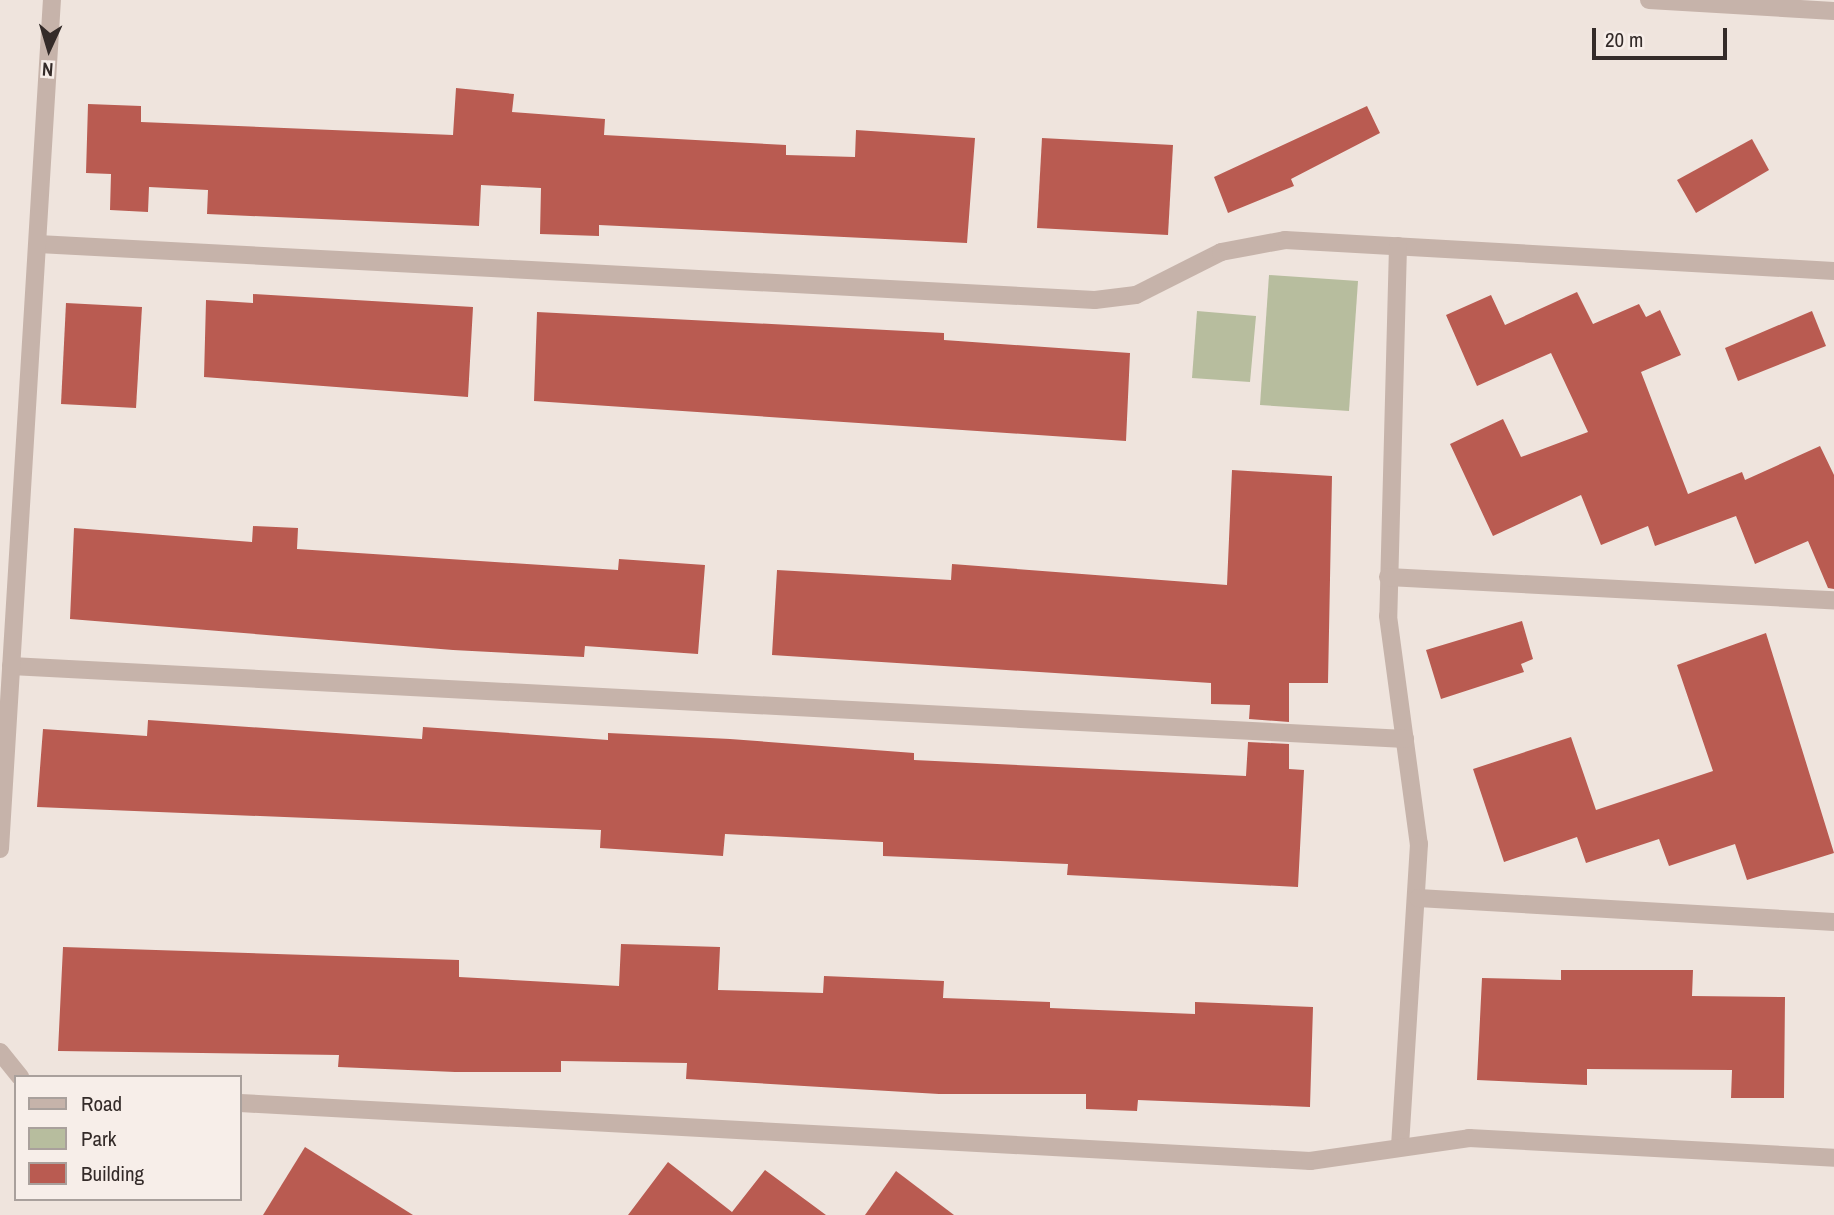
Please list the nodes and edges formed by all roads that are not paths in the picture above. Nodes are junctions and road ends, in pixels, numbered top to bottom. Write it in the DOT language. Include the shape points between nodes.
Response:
graph roads {
  1 [pos="52,0"];
  2 [pos="1649,0"];
  3 [pos="1834,11"];
  4 [pos="38,244"];
  5 [pos="1398,246"];
  6 [pos="1834,271"];
  7 [pos="1388,577"];
  8 [pos="1834,600"];
  9 [pos="11,666"];
  10 [pos="1405,739"];
  11 [pos="0,849"];
  12 [pos="1418,898"];
  13 [pos="1834,922"];
  14 [pos="0,1052"];
  15 [pos="18,1075"];
  16 [pos="242,1103"];
  17 [pos="1401,1145"];
  18 [pos="1834,1158"];
  1 -- 4 [label="street"];
  2 -- 3 [label="street"];
  4 -- 5 [label="street" via="1095,300 1136,295 1203,258 1253,244"];
  4 -- 9 [label="street"];
  5 -- 6 [label="street"];
  5 -- 7 [label="street"];
  7 -- 8 [label="street"];
  7 -- 10 [label="street"];
  9 -- 10 [label="street"];
  9 -- 11 [label="street"];
  10 -- 12 [label="street" via="1417,793"];
  12 -- 13 [label="street"];
  12 -- 17 [label="street" via="1407,969"];
  14 -- 15 [label="street"];
  16 -- 17 [label="street" via="1310,1161"];
  17 -- 18 [label="street" via="1469,1138"];
}
